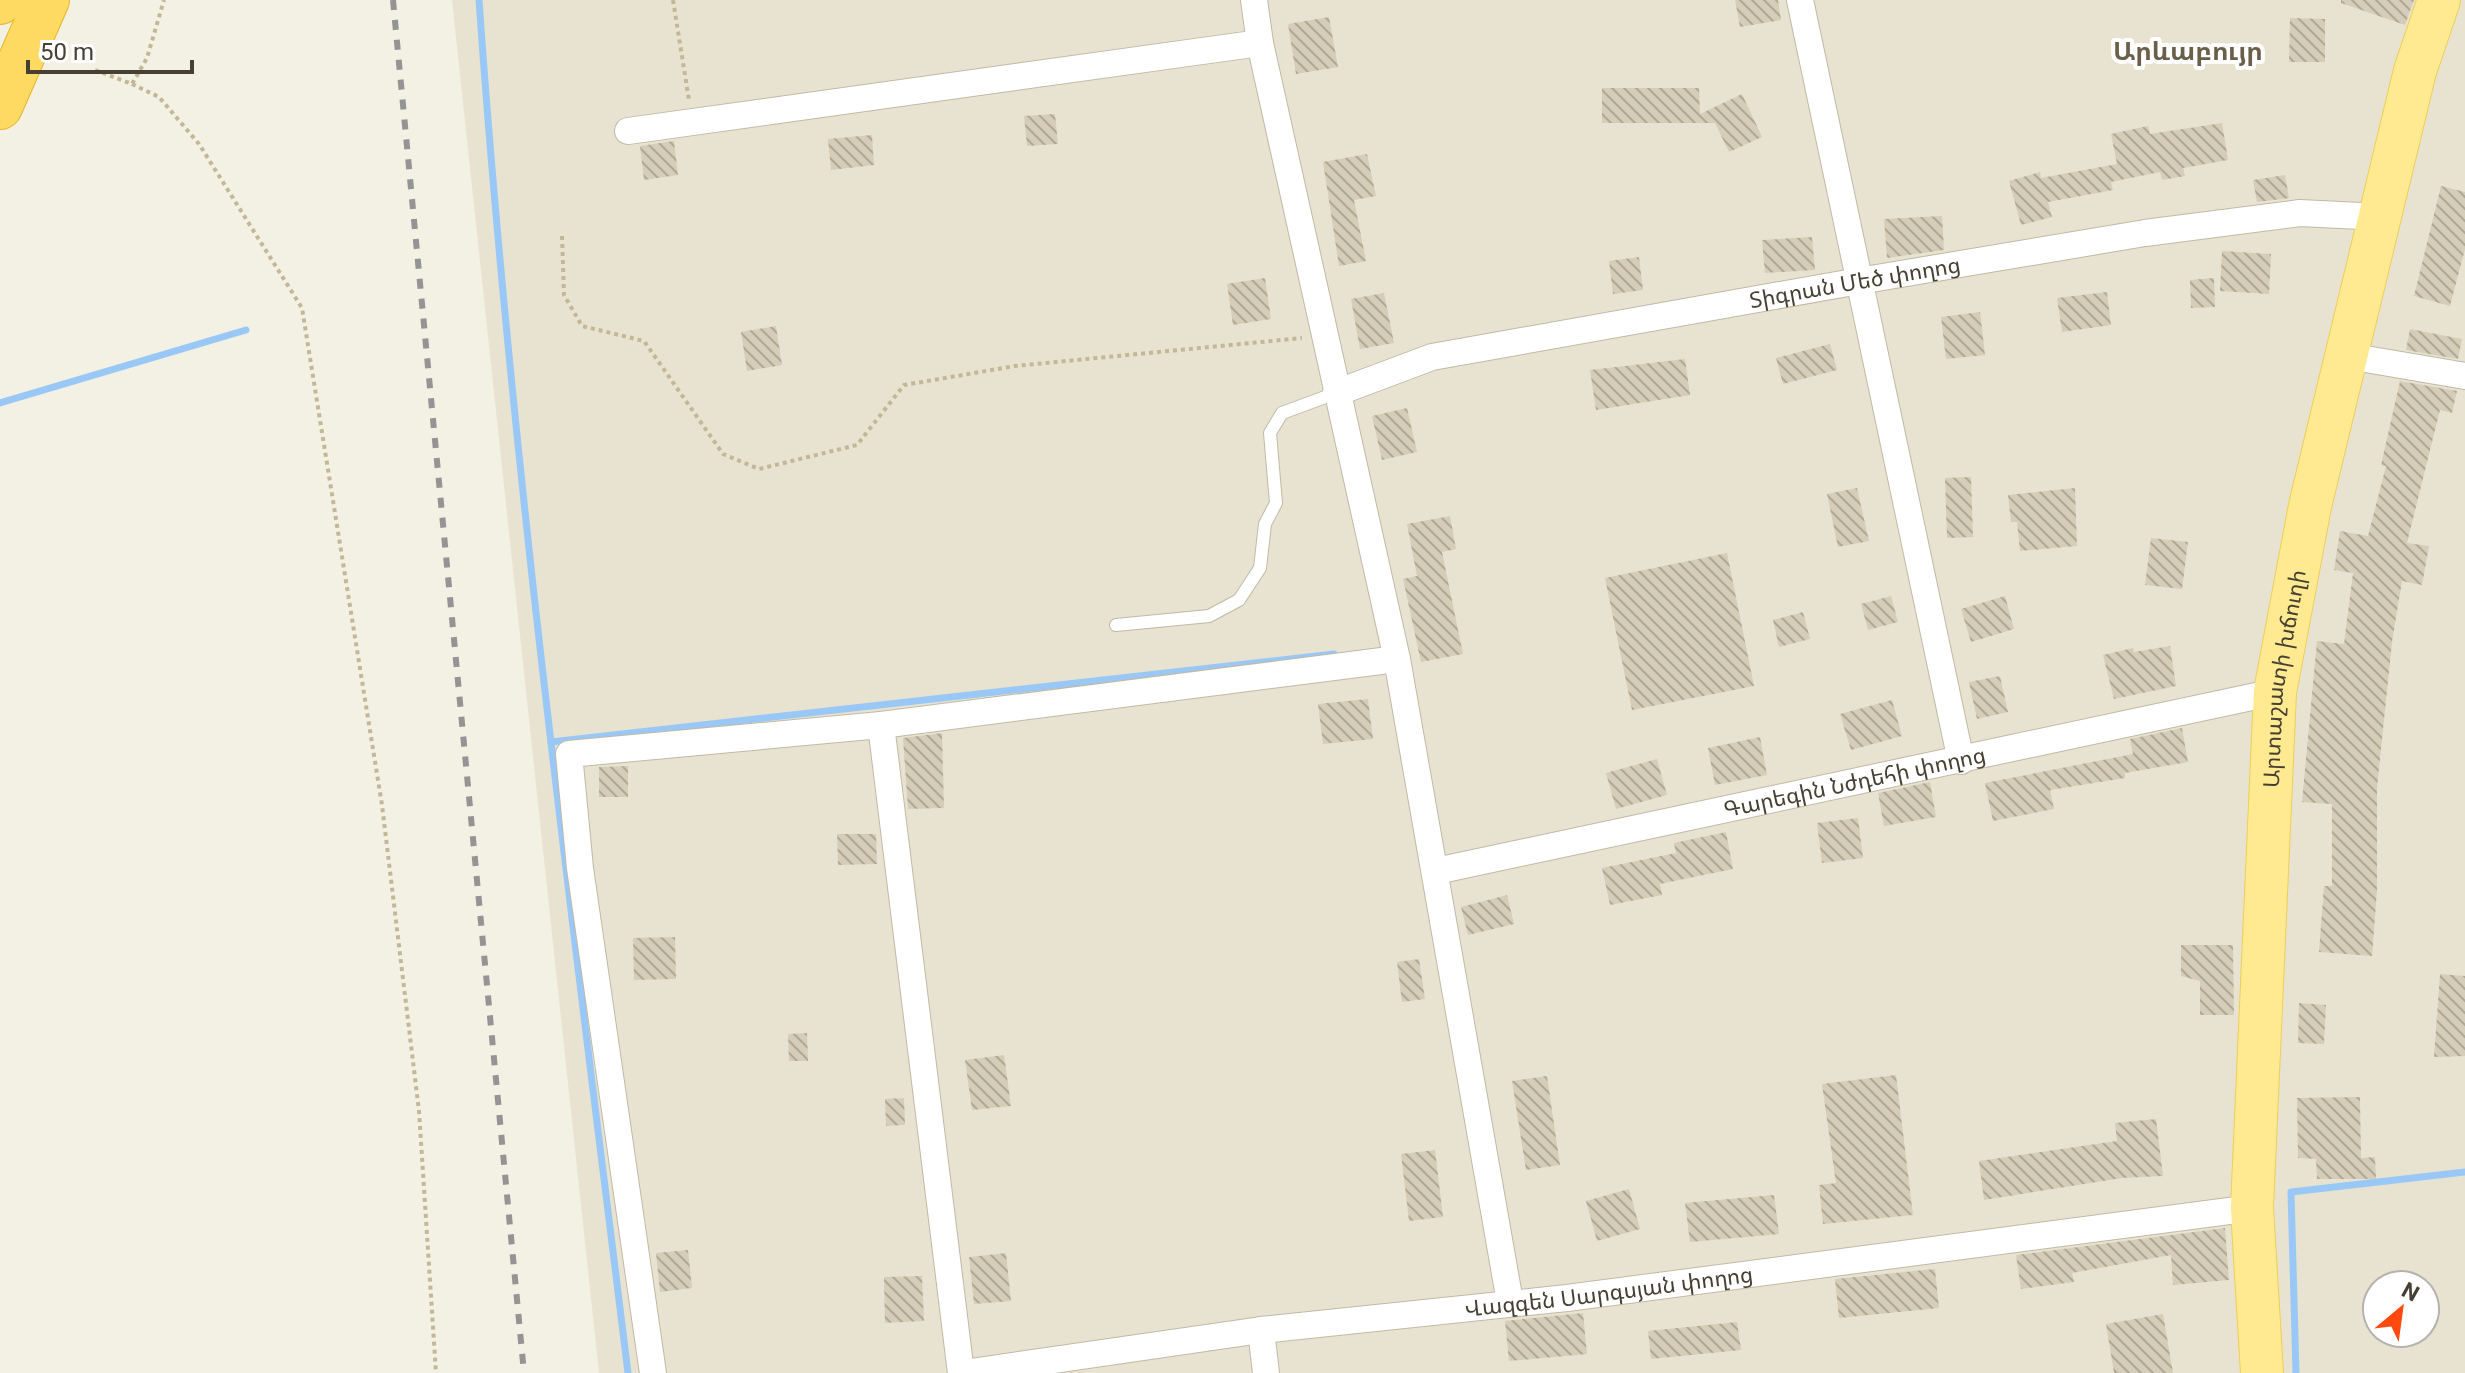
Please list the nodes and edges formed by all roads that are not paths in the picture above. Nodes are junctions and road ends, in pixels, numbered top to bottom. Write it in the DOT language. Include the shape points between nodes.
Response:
graph roads {
  1 [pos="47,0"];
  2 [pos="1254,0"];
  3 [pos="1800,0"];
  4 [pos="2439,0"];
  5 [pos="1260,43"];
  6 [pos="0,107"];
  7 [pos="628,131"];
  8 [pos="2381,217"];
  9 [pos="1859,281"];
  10 [pos="2348,356"];
  11 [pos="2465,376"];
  12 [pos="1336,393"];
  13 [pos="1116,625"];
  14 [pos="1397,659"];
  15 [pos="2275,692"];
  16 [pos="881,725"];
  17 [pos="1961,761"];
  18 [pos="1436,871"];
  19 [pos="2252,1208"];
  20 [pos="1510,1302"];
  21 [pos="1261,1330"];
  22 [pos="653,1373"];
  23 [pos="963,1373"];
  24 [pos="1266,1373"];
  25 [pos="2262,1373"];
  1 -- 6 [label="highway"];
  2 -- 5 [label="street"];
  3 -- 9 [label="street"];
  4 -- 8 [label="main road, Արտաշատի խճուղի" via="2415,71"];
  5 -- 7 [label="street"];
  5 -- 12 [label="street"];
  8 -- 9 [label="street, Տիգրան Մեծ փողոց" via="2300,213"];
  8 -- 10 [label="main road, Արտաշատի խճուղի"];
  9 -- 12 [label="street, Տիգրան Մեծ փողոց" via="1432,357"];
  9 -- 17 [label="street"];
  10 -- 11 [label="street"];
  10 -- 15 [label="main road, Արտաշատի խճուղի" via="2310,506"];
  12 -- 13 [label="lane" via="1282,413 1270,433 1276,503 1265,524 1260,568 1239,600 1209,616"];
  12 -- 14 [label="street"];
  14 -- 16 [label="street"];
  14 -- 18 [label="street"];
  15 -- 17 [label="street, Գարեգին Նժդեհի փողոց"];
  15 -- 19 [label="main road, Արտաշատի խճուղի"];
  16 -- 22 [label="street" via="569,754 580,868"];
  16 -- 23 [label="street"];
  17 -- 18 [label="street, Գարեգին Նժդեհի փողոց"];
  18 -- 20 [label="street"];
  19 -- 20 [label="street, Վազգեն Սարգսյան փողոց"];
  19 -- 25 [label="main road, Արտաշատի խճուղի"];
  20 -- 21 [label="street, Վազգեն Սարգսյան փողոց"];
  21 -- 23 [label="street, Վազգեն Սարգսյան փողոց"];
  21 -- 24 [label="street"];
}
